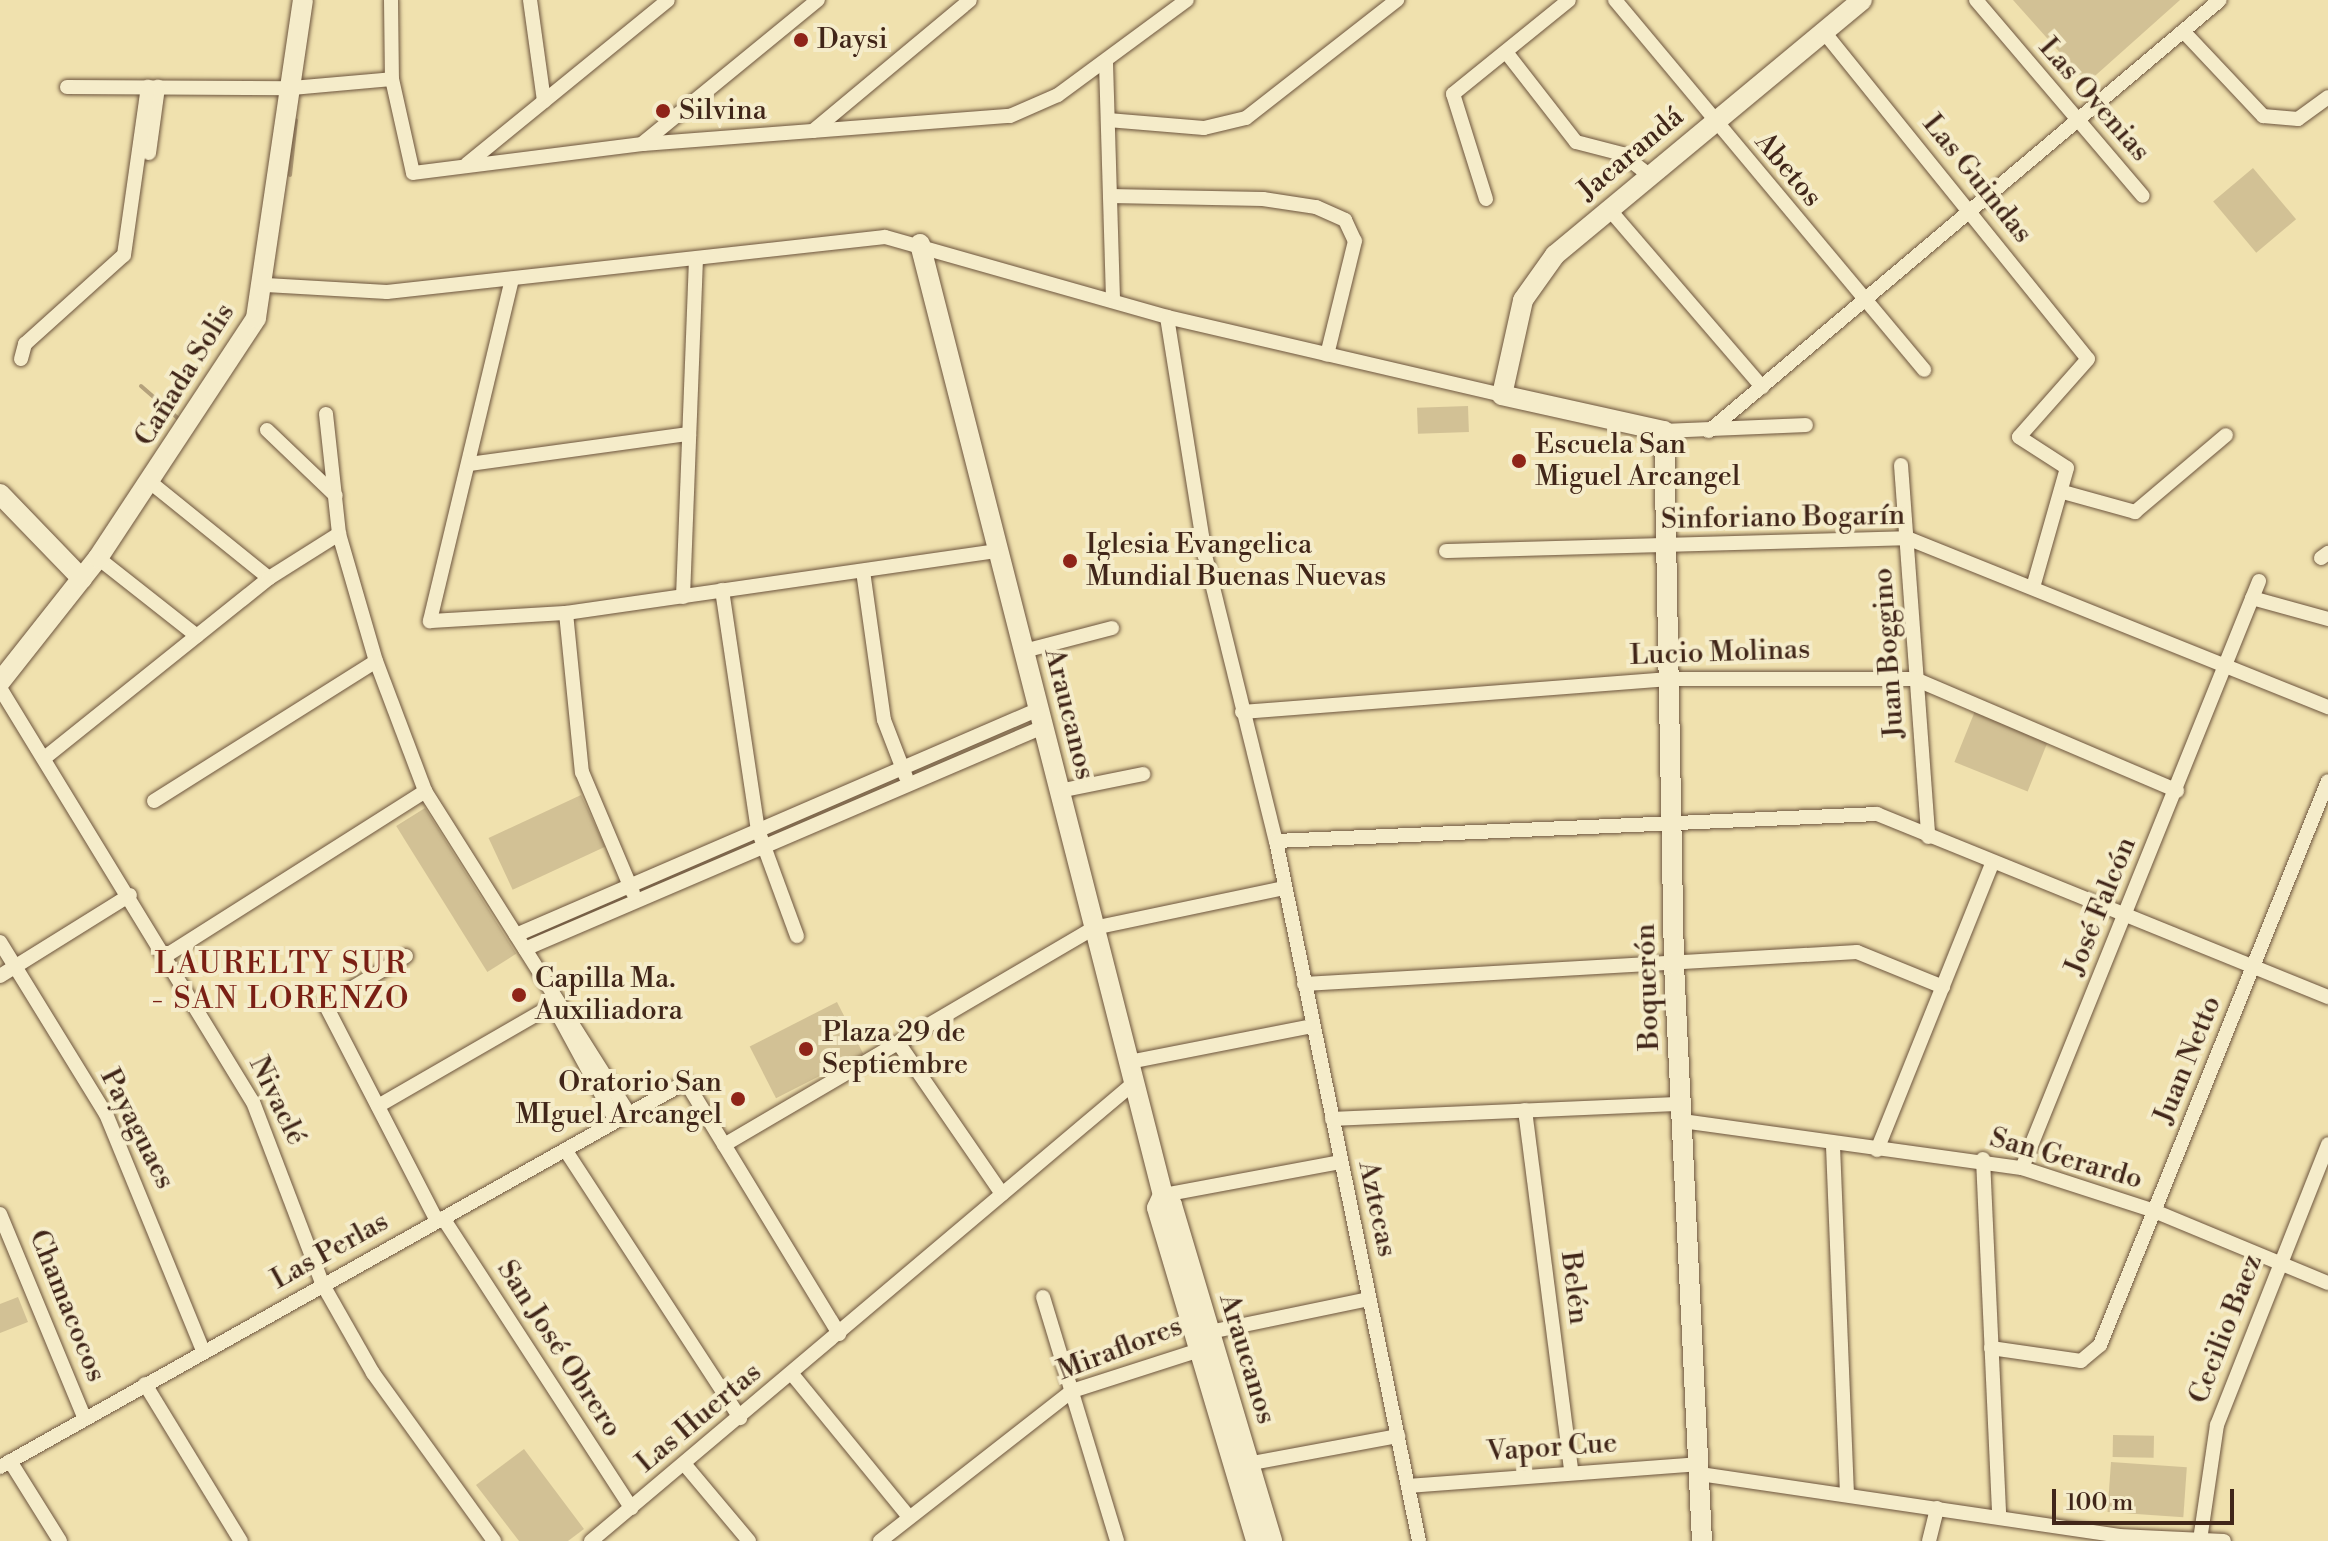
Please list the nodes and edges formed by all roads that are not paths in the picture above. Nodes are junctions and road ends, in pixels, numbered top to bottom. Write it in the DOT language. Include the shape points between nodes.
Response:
graph roads {
  1 [pos="303,0"];
  2 [pos="391,0"];
  3 [pos="530,0"];
  4 [pos="668,0"];
  5 [pos="818,0"];
  6 [pos="970,0"];
  7 [pos="1187,0"];
  8 [pos="1397,0"];
  9 [pos="1569,0"];
  10 [pos="1862,0"];
  11 [pos="1976,0"];
  12 [pos="2220,0"];
  13 [pos="1619,1"];
  14 [pos="2183,31"];
  15 [pos="1824,32"];
  16 [pos="1506,52"];
  17 [pos="1106,63"];
  18 [pos="392,79"];
  19 [pos="67,87"];
  20 [pos="153,87"];
  21 [pos="292,88"];
  22 [pos="2328,97"];
  23 [pos="544,101"];
  24 [pos="1108,120"];
  25 [pos="1714,122"];
  26 [pos="2076,124"];
  27 [pos="813,131"];
  28 [pos="643,144"];
  29 [pos="465,165"];
  30 [pos="1648,174"];
  31 [pos="1110,196"];
  32 [pos="2143,196"];
  33 [pos="1486,199"];
  34 [pos="1609,209"];
  35 [pos="1969,210"];
  36 [pos="920,244"];
  37 [pos="696,262"];
  38 [pos="512,279"];
  39 [pos="266,285"];
  40 [pos="1113,301"];
  41 [pos="1864,302"];
  42 [pos="1167,317"];
  43 [pos="1327,355"];
  44 [pos="21,359"];
  45 [pos="1924,370"];
  46 [pos="1762,387"];
  47 [pos="1502,395"];
  48 [pos="326,414"];
  49 [pos="1806,425"];
  50 [pos="267,430"];
  51 [pos="1664,431"];
  52 [pos="1709,431"];
  53 [pos="689,434"];
  54 [pos="2226,435"];
  55 [pos="469,464"];
  56 [pos="1901,465"];
  57 [pos="150,482"];
  58 [pos="2063,492"];
  59 [pos="0,494"];
  60 [pos="337,497"];
  61 [pos="339,534"];
  62 [pos="1907,538"];
  63 [pos="1667,547"];
  64 [pos="998,551"];
  65 [pos="1446,551"];
  66 [pos="98,558"];
  67 [pos="863,571"];
  68 [pos="269,578"];
  69 [pos="82,579"];
  70 [pos="2259,581"];
  71 [pos="2033,587"];
  72 [pos="722,590"];
  73 [pos="683,597"];
  74 [pos="2252,598"];
  75 [pos="566,613"];
  76 [pos="2328,619"];
  77 [pos="1112,628"];
  78 [pos="197,636"];
  79 [pos="1024,651"];
  80 [pos="376,661"];
  81 [pos="2223,663"];
  82 [pos="1670,679"];
  83 [pos="1915,679"];
  84 [pos="0,682"];
  85 [pos="0,688"];
  86 [pos="2328,707"];
  87 [pos="1242,712"];
  88 [pos="1041,718"];
  89 [pos="47,756"];
  90 [pos="902,768"];
  91 [pos="1143,774"];
  92 [pos="2328,781"];
  93 [pos="909,784"];
  94 [pos="425,791"];
  95 [pos="1059,791"];
  96 [pos="2177,791"];
  97 [pos="154,801"];
  98 [pos="1674,819"];
  99 [pos="758,830"];
  100 [pos="1928,837"];
  101 [pos="1276,841"];
  102 [pos="762,847"];
  103 [pos="1992,864"];
  104 [pos="629,886"];
  105 [pos="1284,888"];
  106 [pos="130,895"];
  107 [pos="636,901"];
  108 [pos="2126,916"];
  109 [pos="1094,928"];
  110 [pos="516,935"];
  111 [pos="797,936"];
  112 [pos="0,942"];
  113 [pos="525,949"];
  114 [pos="167,955"];
  115 [pos="406,956"];
  116 [pos="1674,964"];
  117 [pos="14,965"];
  118 [pos="2255,968"];
  119 [pos="0,976"];
  120 [pos="1304,984"];
  121 [pos="1943,987"];
  122 [pos="2328,997"];
  123 [pos="560,1005"];
  124 [pos="1313,1026"];
  125 [pos="899,1044"];
  126 [pos="1129,1062"];
  127 [pos="1134,1083"];
  128 [pos="378,1106"];
  129 [pos="1525,1110"];
  130 [pos="1682,1112"];
  131 [pos="623,1118"];
  132 [pos="1332,1119"];
  133 [pos="2328,1144"];
  134 [pos="724,1145"];
  135 [pos="1833,1146"];
  136 [pos="1877,1150"];
  137 [pos="566,1151"];
  138 [pos="1983,1159"];
  139 [pos="1341,1162"];
  140 [pos="2022,1168"];
  141 [pos="1002,1194"];
  142 [pos="1163,1196"];
  143 [pos="2154,1211"];
  144 [pos="0,1214"];
  145 [pos="440,1220"];
  146 [pos="2278,1263"];
  147 [pos="2328,1283"];
  148 [pos="323,1285"];
  149 [pos="1043,1297"];
  150 [pos="1369,1299"];
  151 [pos="839,1334"];
  152 [pos="1205,1341"];
  153 [pos="1991,1348"];
  154 [pos="203,1351"];
  155 [pos="792,1374"];
  156 [pos="145,1384"];
  157 [pos="1072,1391"];
  158 [pos="740,1418"];
  159 [pos="85,1419"];
  160 [pos="1398,1436"];
  161 [pos="5,1464"];
  162 [pos="1241,1465"];
  163 [pos="686,1466"];
  164 [pos="1700,1469"];
  165 [pos="1571,1471"];
  166 [pos="1408,1486"];
  167 [pos="1847,1495"];
  168 [pos="631,1508"];
  169 [pos="1937,1508"];
  170 [pos="1999,1516"];
  171 [pos="909,1517"];
  172 [pos="2200,1540"];
  173 [pos="60,1541"];
  174 [pos="241,1541"];
  175 [pos="494,1541"];
  176 [pos="591,1541"];
  177 [pos="749,1541"];
  178 [pos="880,1541"];
  179 [pos="1117,1541"];
  180 [pos="1256,1541"];
  181 [pos="1272,1541"];
  182 [pos="1419,1541"];
  183 [pos="1702,1541"];
  184 [pos="1929,1541"];
  185 [pos="2224,1541"];
  1 -- 21 [label="street, Cañada Solis"];
  2 -- 18 [label="street"];
  3 -- 23 [label="street"];
  4 -- 23 [label="street"];
  5 -- 28 [label="street"];
  6 -- 27 [label="street"];
  7 -- 17 [label="street"];
  8 -- 24 [label="street" via="1246,118 1204,128"];
  9 -- 16 [label="street"];
  10 -- 15 [label="street, Jacarandá"];
  11 -- 26 [label="street, Las Ovenias"];
  12 -- 14 [label="street"];
  13 -- 25 [label="street, Abetos"];
  14 -- 22 [label="street" via="2263,116 2298,119"];
  14 -- 26 [label="street"];
  15 -- 25 [label="street, Jacarandá"];
  15 -- 35 [label="street, Las Guindas"];
  16 -- 30 [label="street" via="1576,142 1622,154"];
  16 -- 33 [label="street" via="1453,94"];
  17 -- 24 [label="street"];
  17 -- 27 [label="street" via="1010,116"];
  18 -- 21 [label="street"];
  18 -- 29 [label="street" via="413,173"];
  19 -- 20 [label="street"];
  20 -- 21 [label="street"];
  20 -- 44 [label="street" via="124,255 25,344"];
  21 -- 39 [label="street, Cañada Solis"];
  23 -- 29 [label="street"];
  24 -- 31 [label="street"];
  25 -- 30 [label="street, Jacarandá"];
  25 -- 41 [label="street, Abetos"];
  26 -- 32 [label="street, Las Ovenias"];
  26 -- 35 [label="street"];
  27 -- 28 [label="street"];
  28 -- 29 [label="street"];
  30 -- 34 [label="street, Jacarandá"];
  31 -- 40 [label="street"];
  31 -- 43 [label="street" via="1263,199 1316,207 1345,220 1355,241"];
  34 -- 46 [label="street"];
  34 -- 47 [label="street, Jacarandá" via="1536,277 1523,300"];
  35 -- 41 [label="street"];
  35 -- 58 [label="street, Las Guindas" via="2088,359 2019,437 2067,468"];
  36 -- 37 [label="street" via="858,236"];
  36 -- 40 [label="street"];
  36 -- 64 [label="street, Araucanos"];
  37 -- 38 [label="street"];
  37 -- 53 [label="street"];
  38 -- 39 [label="street" via="387,292"];
  38 -- 55 [label="street"];
  39 -- 57 [label="street, Cañada Solis" via="240,351"];
  40 -- 42 [label="street"];
  41 -- 45 [label="street, Abetos"];
  41 -- 46 [label="street"];
  42 -- 43 [label="street"];
  42 -- 87 [label="street, Aztecas" via="1205,555"];
  43 -- 47 [label="street"];
  46 -- 52 [label="street"];
  47 -- 51 [label="street"];
  48 -- 60 [label="street"];
  49 -- 52 [label="street"];
  50 -- 60 [label="street"];
  51 -- 52 [label="street"];
  51 -- 63 [label="street, Boquerón"];
  53 -- 55 [label="street"];
  53 -- 73 [label="street"];
  54 -- 58 [label="street" via="2135,512"];
  55 -- 75 [label="street" via="430,621"];
  56 -- 62 [label="street, Juan Boggino"];
  57 -- 66 [label="street, Cañada Solis"];
  57 -- 68 [label="street"];
  58 -- 71 [label="street"];
  59 -- 69 [label="street"];
  60 -- 61 [label="street"];
  61 -- 68 [label="street"];
  61 -- 80 [label="street"];
  62 -- 63 [label="street, Sinforiano Bogarín"];
  62 -- 71 [label="street, Sinforiano Bogarín"];
  62 -- 83 [label="street, Juan Boggino"];
  63 -- 65 [label="street, Sinforiano Bogarín"];
  63 -- 82 [label="street, Boquerón"];
  64 -- 67 [label="street"];
  64 -- 79 [label="street, Araucanos"];
  66 -- 69 [label="street, Cañada Solis"];
  66 -- 78 [label="street"];
  67 -- 72 [label="street"];
  67 -- 90 [label="street" via="880,699"];
  68 -- 78 [label="street"];
  69 -- 84 [label="street, Cañada Solis"];
  70 -- 74 [label="street, José Falcón"];
  71 -- 81 [label="street, Sinforiano Bogarín"];
  72 -- 73 [label="street"];
  72 -- 99 [label="street"];
  73 -- 75 [label="street"];
  74 -- 76 [label="street"];
  74 -- 81 [label="street, José Falcón"];
  75 -- 104 [label="street" via="582,772"];
  77 -- 79 [label="street"];
  78 -- 89 [label="street"];
  79 -- 88 [label="street, Araucanos"];
  80 -- 94 [label="street"];
  80 -- 97 [label="street"];
  81 -- 86 [label="street, Sinforiano Bogarín"];
  81 -- 96 [label="street, José Falcón"];
  82 -- 83 [label="street, Lucio Molinas"];
  82 -- 87 [label="street, Lucio Molinas"];
  82 -- 98 [label="street, Boquerón"];
  83 -- 96 [label="street, Lucio Molinas"];
  83 -- 100 [label="street, Juan Boggino"];
  85 -- 89 [label="street, Nivaclé"];
  87 -- 101 [label="street, Aztecas"];
  88 -- 90 [label="street"];
  88 -- 93 [label="street"];
  88 -- 95 [label="street, Araucanos"];
  89 -- 106 [label="street, Nivaclé"];
  90 -- 93 [label="street"];
  90 -- 99 [label="street"];
  91 -- 95 [label="street"];
  92 -- 118 [label="street, Juan Netto"];
  93 -- 102 [label="street"];
  94 -- 110 [label="street"];
  94 -- 114 [label="street"];
  95 -- 109 [label="street, Araucanos"];
  96 -- 108 [label="street, José Falcón"];
  98 -- 100 [label="street" via="1853,812"];
  98 -- 101 [label="street"];
  98 -- 116 [label="street, Boquerón"];
  99 -- 102 [label="street"];
  99 -- 104 [label="street"];
  100 -- 103 [label="street"];
  101 -- 105 [label="street, Aztecas"];
  102 -- 107 [label="street"];
  102 -- 111 [label="street"];
  103 -- 108 [label="street"];
  103 -- 121 [label="street"];
  104 -- 107 [label="street"];
  104 -- 110 [label="street"];
  105 -- 109 [label="street"];
  105 -- 120 [label="street, Aztecas"];
  106 -- 114 [label="street, Nivaclé"];
  106 -- 117 [label="street"];
  107 -- 113 [label="street"];
  108 -- 118 [label="street"];
  108 -- 140 [label="street, José Falcón"];
  109 -- 125 [label="street"];
  109 -- 126 [label="street, Araucanos"];
  110 -- 113 [label="street"];
  112 -- 117 [label="street, Payaguaes"];
  113 -- 123 [label="street"];
  114 -- 148 [label="street, Nivaclé" via="253,1102"];
  115 -- 128 [label="street, San José Obrero" via="325,1004"];
  116 -- 120 [label="street"];
  116 -- 121 [label="street" via="1857,952"];
  116 -- 130 [label="street, Boquerón"];
  117 -- 119 [label="street"];
  117 -- 154 [label="street, Payaguaes" via="132,1168"];
  118 -- 122 [label="street"];
  118 -- 143 [label="street, Juan Netto"];
  120 -- 124 [label="street, Aztecas"];
  121 -- 136 [label="street"];
  123 -- 128 [label="street"];
  123 -- 131 [label="street"];
  124 -- 126 [label="street"];
  124 -- 132 [label="street, Aztecas"];
  125 -- 134 [label="street"];
  125 -- 141 [label="street"];
  126 -- 127 [label="street, Araucanos"];
  127 -- 141 [label="street, Las Huertas"];
  127 -- 142 [label="street, Araucanos"];
  128 -- 145 [label="street, San José Obrero"];
  129 -- 130 [label="street, San Gerardo"];
  129 -- 132 [label="street, San Gerardo"];
  129 -- 165 [label="street, Belén"];
  130 -- 135 [label="street, San Gerardo"];
  130 -- 164 [label="street, Boquerón"];
  131 -- 134 [label="street, Las Perlas" via="686,1082"];
  131 -- 137 [label="street, Las Perlas"];
  132 -- 139 [label="street, Aztecas"];
  133 -- 146 [label="street, Cecilio Baez"];
  134 -- 151 [label="street"];
  135 -- 136 [label="street, San Gerardo"];
  135 -- 167 [label="street"];
  136 -- 138 [label="street, San Gerardo"];
  137 -- 145 [label="street, Las Perlas"];
  137 -- 158 [label="street"];
  138 -- 140 [label="street, San Gerardo"];
  138 -- 153 [label="street"];
  139 -- 142 [label="street"];
  139 -- 150 [label="street, Aztecas"];
  140 -- 143 [label="street, San Gerardo"];
  141 -- 151 [label="street, Las Huertas"];
  142 -- 152 [label="street, Araucanos" via="1157,1208"];
  143 -- 146 [label="street, San Gerardo"];
  143 -- 153 [label="street, Juan Netto" via="2093,1357"];
  144 -- 159 [label="street, Chamacocos"];
  145 -- 148 [label="street, Las Perlas"];
  145 -- 168 [label="street, San José Obrero"];
  146 -- 147 [label="street, San Gerardo"];
  146 -- 172 [label="street, Cecilio Baez" via="2217,1425"];
  148 -- 154 [label="street, Las Perlas"];
  148 -- 175 [label="street, Nivaclé" via="373,1373"];
  149 -- 157 [label="street"];
  150 -- 152 [label="street, Miraflores"];
  150 -- 160 [label="street, Aztecas"];
  151 -- 155 [label="street, Las Huertas"];
  152 -- 157 [label="street, Miraflores"];
  152 -- 162 [label="street, Araucanos"];
  153 -- 170 [label="street"];
  154 -- 156 [label="street, Las Perlas"];
  155 -- 158 [label="street, Las Huertas"];
  155 -- 171 [label="street"];
  156 -- 159 [label="street, Las Perlas"];
  156 -- 174 [label="street"];
  157 -- 171 [label="street, Miraflores"];
  157 -- 179 [label="street"];
  158 -- 163 [label="street, Las Huertas"];
  159 -- 161 [label="street, Las Perlas"];
  160 -- 162 [label="street"];
  160 -- 166 [label="street, Aztecas"];
  161 -- 173 [label="street"];
  162 -- 180 [label="street, Araucanos"];
  162 -- 181 [label="street, Araucanos"];
  163 -- 168 [label="street, Las Huertas"];
  163 -- 177 [label="street"];
  164 -- 165 [label="street, Vapor Cue"];
  164 -- 167 [label="street, Vapor Cue"];
  164 -- 183 [label="street, Boquerón"];
  165 -- 166 [label="street, Vapor Cue"];
  166 -- 182 [label="street, Aztecas"];
  167 -- 169 [label="street, Vapor Cue"];
  168 -- 176 [label="street, Las Huertas"];
  169 -- 170 [label="street, Vapor Cue"];
  169 -- 184 [label="street"];
  170 -- 172 [label="street, Vapor Cue" via="2119,1536"];
  171 -- 178 [label="street, Miraflores"];
  172 -- 185 [label="street, Vapor Cue"];
}
